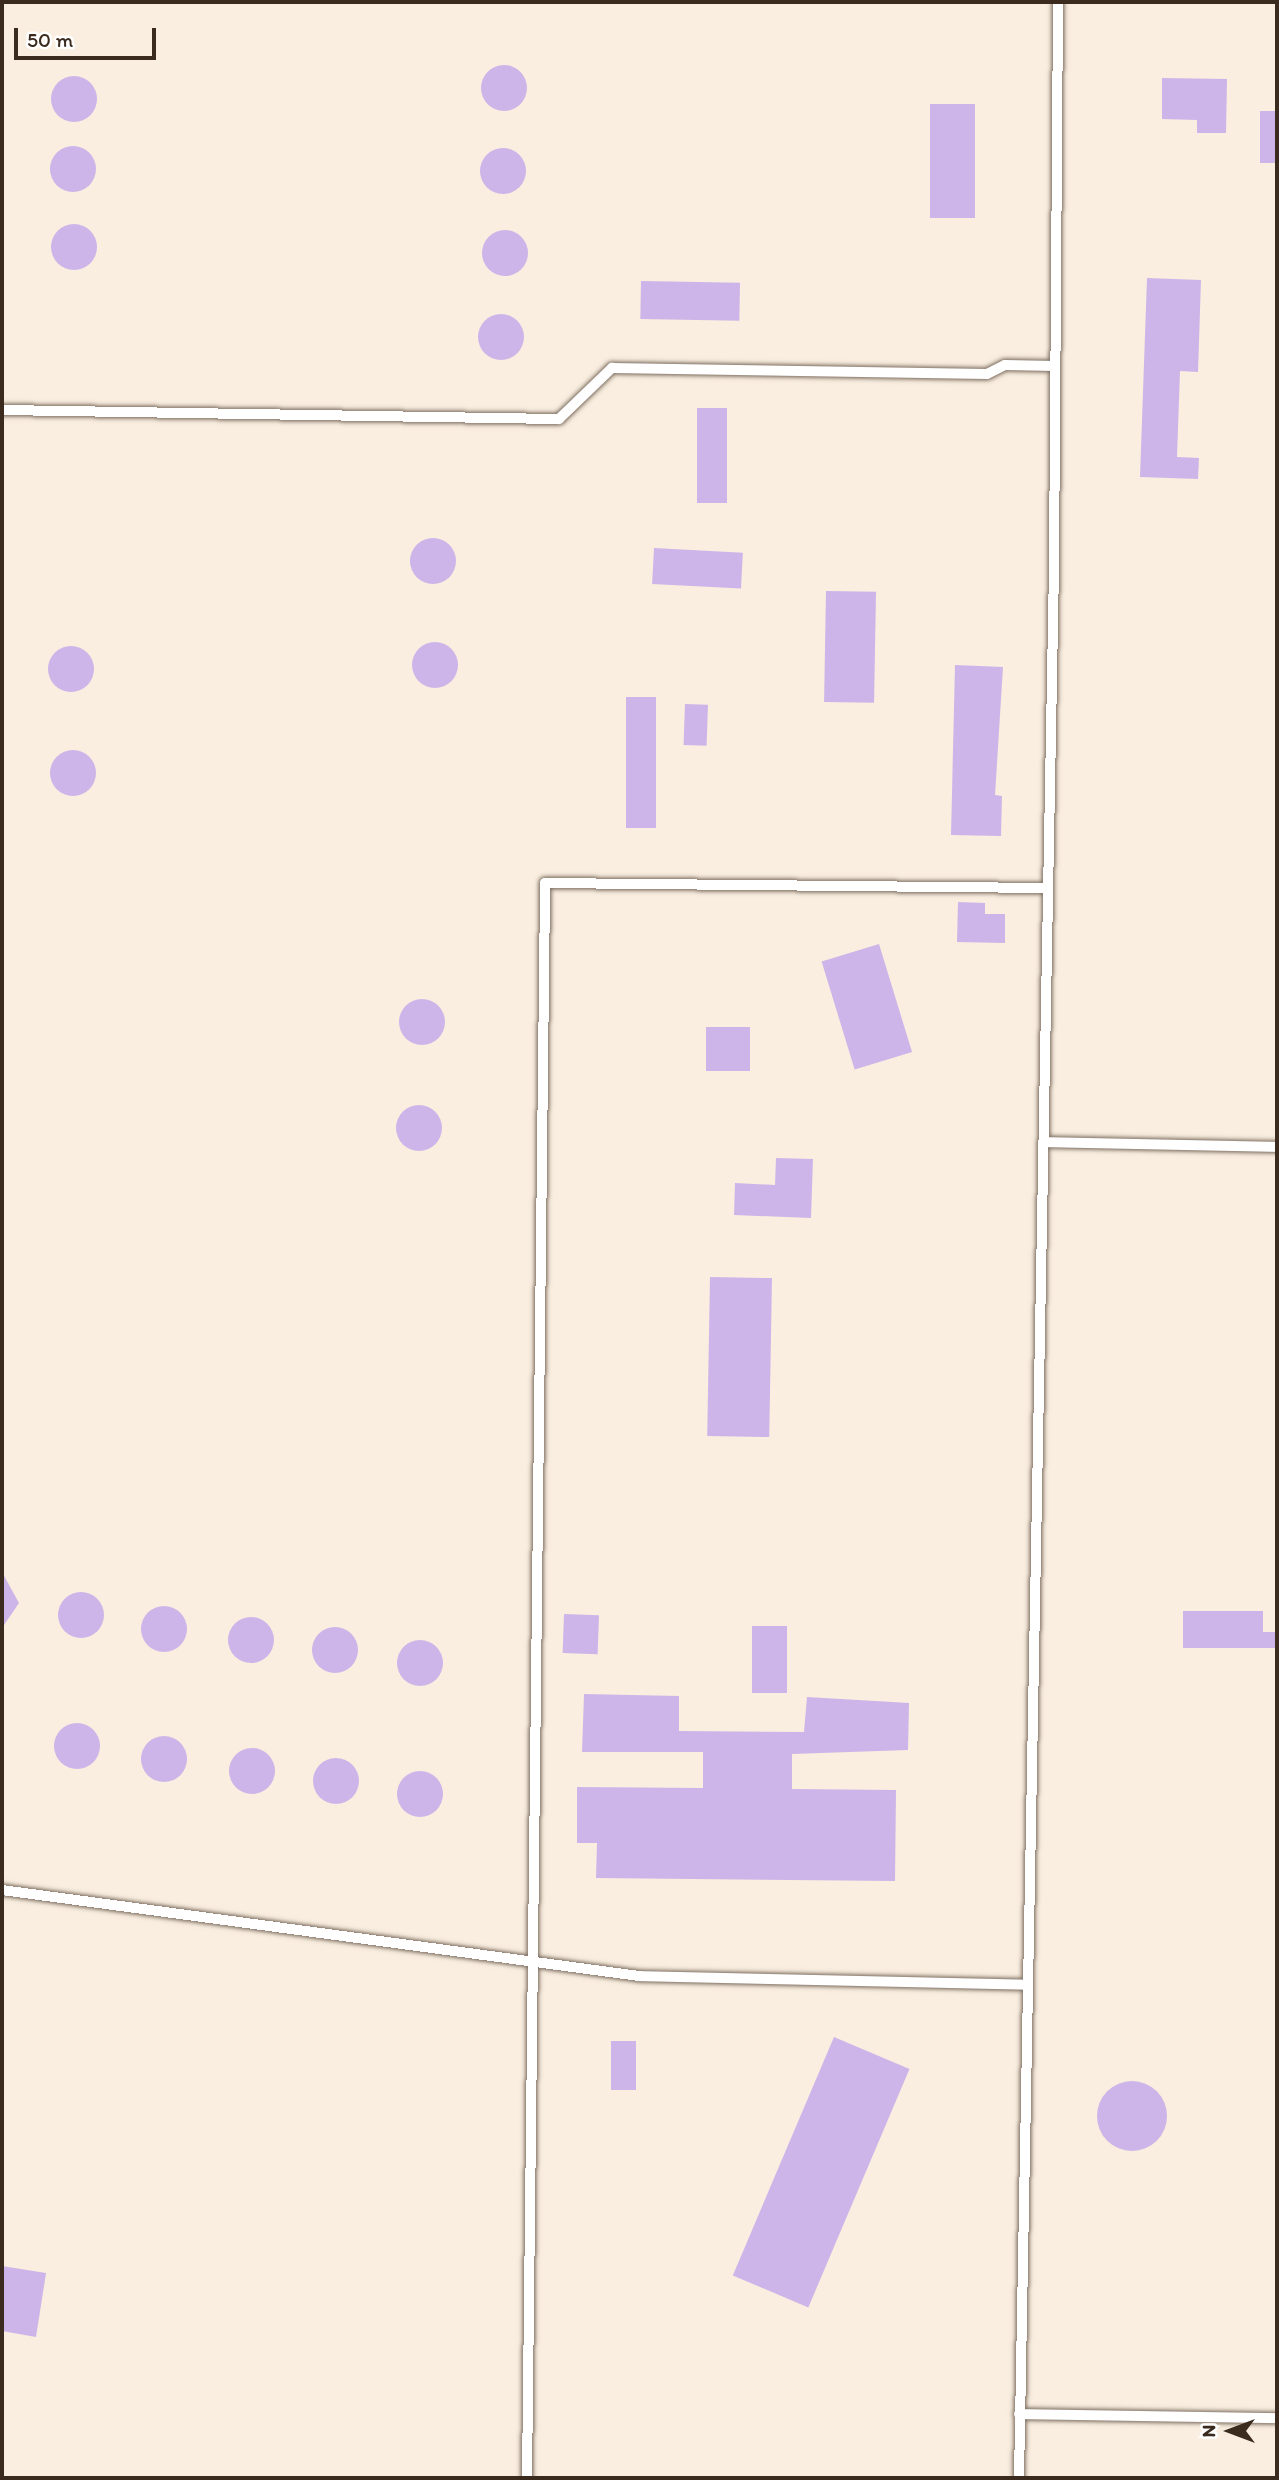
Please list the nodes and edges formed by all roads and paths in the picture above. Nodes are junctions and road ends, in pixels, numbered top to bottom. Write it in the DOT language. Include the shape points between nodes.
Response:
graph roads {
  1 [pos="1058,2"];
  2 [pos="1055,366"];
  3 [pos="2,410"];
  4 [pos="1048,888"];
  5 [pos="1044,1142"];
  6 [pos="1277,1147"];
  7 [pos="2,1890"];
  8 [pos="533,1961"];
  9 [pos="1024,1985"];
  10 [pos="1019,2414"];
  11 [pos="1277,2418"];
  12 [pos="527,2478"];
  13 [pos="1019,2478"];
  1 -- 2 [label="lane"];
  2 -- 3 [label="lane" via="1004,365 987,374 612,368 559,419"];
  2 -- 4 [label="lane"];
  4 -- 5 [label="lane"];
  4 -- 8 [label="lane" via="545,883"];
  5 -- 6 [label="lane"];
  5 -- 9 [label="lane"];
  7 -- 8 [label="lane"];
  8 -- 9 [label="lane" via="686,1978"];
  8 -- 12 [label="lane"];
  9 -- 10 [label="lane"];
  10 -- 11 [label="lane"];
  10 -- 13 [label="lane"];
}
